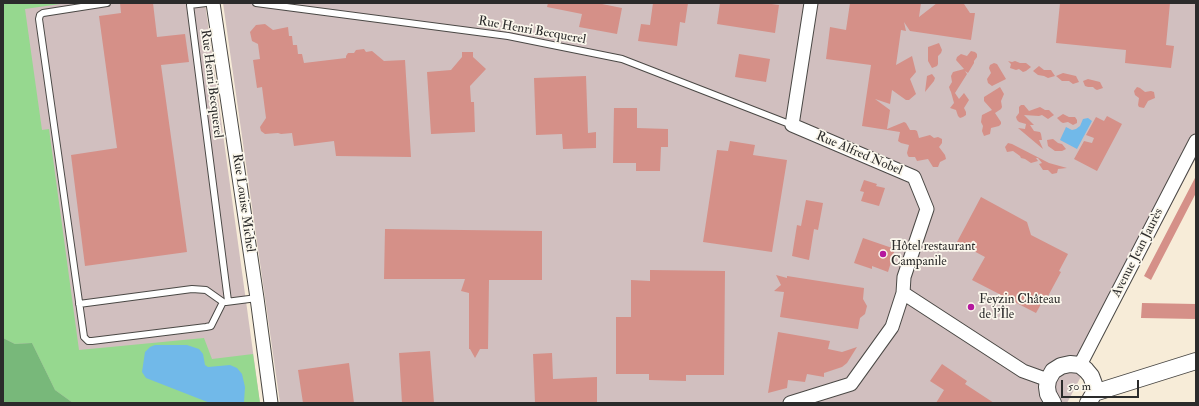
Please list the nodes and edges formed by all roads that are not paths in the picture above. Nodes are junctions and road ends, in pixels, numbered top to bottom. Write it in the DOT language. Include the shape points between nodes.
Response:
graph roads {
  1 [pos="107,3"];
  2 [pos="206,3"];
  3 [pos="213,3"];
  4 [pos="256,3"];
  5 [pos="811,3"];
  6 [pos="187,4"];
  7 [pos="792,125"];
  8 [pos="1196,141"];
  9 [pos="903,293"];
  10 [pos="257,298"];
  11 [pos="225,302"];
  12 [pos="80,304"];
  13 [pos="1196,361"];
  14 [pos="1080,365"];
  15 [pos="1048,380"];
  16 [pos="1091,398"];
  17 [pos="270,403"];
  18 [pos="790,403"];
  19 [pos="1053,403"];
  1 -- 12 [label="lane" via="43,13 39,19"];
  2 -- 6 [label="lane, Rue Henri Becquerel"];
  3 -- 10 [label="street, Rue Louise Michel"];
  4 -- 7 [label="lane, Rue Henri Becquerel" via="508,36 622,59"];
  5 -- 7 [label="street"];
  6 -- 11 [label="lane, Rue Henri Becquerel"];
  7 -- 9 [label="street, Rue Alfred Nobel" via="914,177 927,209 904,277"];
  8 -- 14 [label="street, Avenue Jean Jaurès"];
  9 -- 15 [label="street" via="1023,372"];
  9 -- 18 [label="street, Rue Alfred Nobel" via="892,327 851,384"];
  10 -- 11 [label="lane"];
  10 -- 17 [label="street, Rue Louise Michel"];
  11 -- 12 [label="lane" via="206,290 192,289"];
  11 -- 12 [label="lane" via="211,326 92,341 84,337"];
  13 -- 16 [label="street"];
  14 -- 15 [label="street" via="1061,366 1053,371"];
  14 -- 16 [label="street" via="1091,376 1094,384"];
  15 -- 19 [label="street" via="1046,387"];
}
